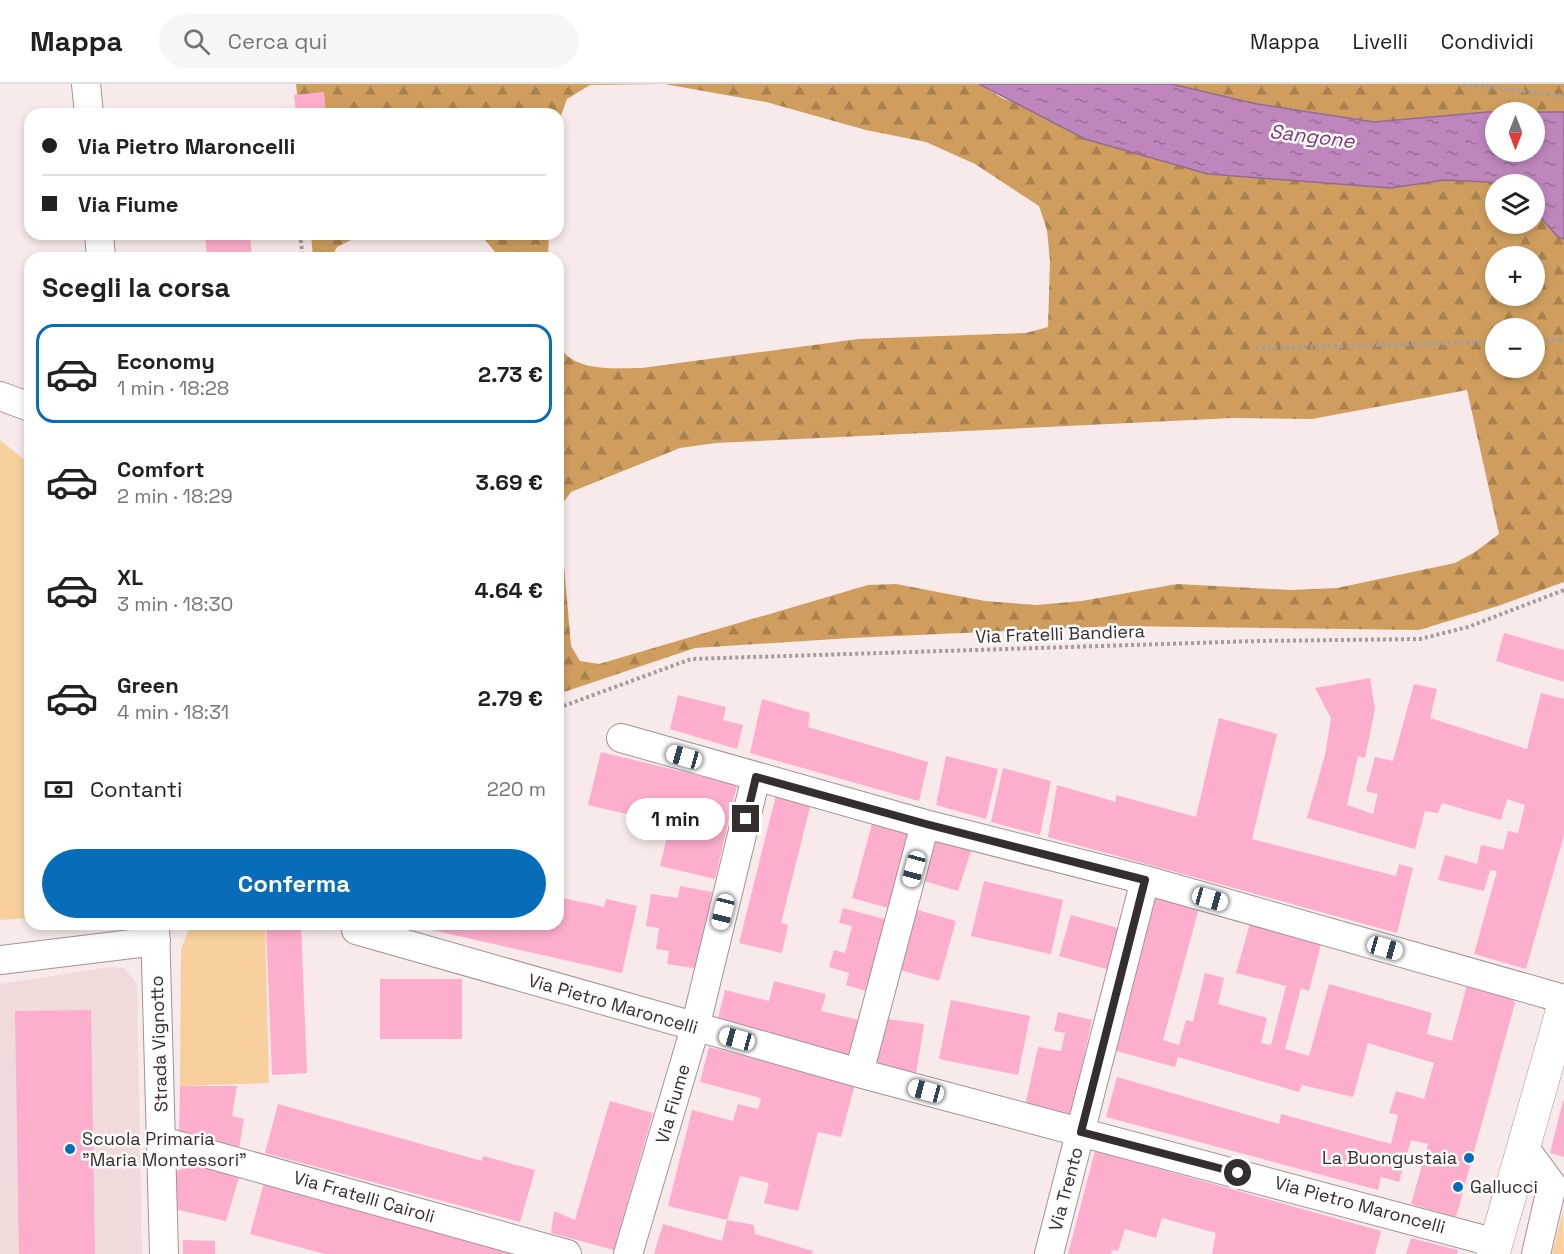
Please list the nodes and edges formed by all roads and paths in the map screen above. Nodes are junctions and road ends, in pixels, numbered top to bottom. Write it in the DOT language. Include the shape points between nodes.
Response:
graph roads {
  1 [pos="86,84"];
  2 [pos="1462,84"];
  3 [pos="1564,96"];
  4 [pos="88,108"];
  5 [pos="1545,341"];
  6 [pos="1563,341"];
  7 [pos="1485,342"];
  8 [pos="1256,348"];
  9 [pos="0,396"];
  10 [pos="24,405"];
  11 [pos="1564,590"];
  12 [pos="564,706"];
  13 [pos="621,738"];
  14 [pos="756,777"];
  15 [pos="926,824"];
  16 [pos="1145,880"];
  17 [pos="356,930"];
  18 [pos="156,933"];
  19 [pos="0,960"];
  20 [pos="1564,999"];
  21 [pos="1564,1005"];
  22 [pos="695,1028"];
  23 [pos="860,1073"];
  24 [pos="1081,1132"];
  25 [pos="162,1141"];
  26 [pos="1524,1147"];
  27 [pos="1495,1248"];
  28 [pos="164,1254"];
  29 [pos="567,1254"];
  30 [pos="628,1254"];
  31 [pos="1049,1254"];
  32 [pos="1536,1254"];
  1 -- 4 [label="street"];
  2 -- 3 [label="path"];
  5 -- 6 [label="path"];
  7 -- 8 [label="path"];
  9 -- 10 [label="street"];
  11 -- 12 [label="path, Via Fratelli Bandiera" via="1468,627 1420,639 691,659"];
  13 -- 14 [label="street"];
  14 -- 15 [label="street"];
  14 -- 22 [label="street, Via Fiume"];
  15 -- 16 [label="street"];
  15 -- 23 [label="street"];
  16 -- 20 [label="street"];
  16 -- 24 [label="street, Via Trento"];
  17 -- 22 [label="street, Via Pietro Maroncelli"];
  18 -- 19 [label="street, Strada Vignotto"];
  18 -- 25 [label="street, Strada Vignotto"];
  21 -- 26 [label="main road"];
  22 -- 23 [label="street, Via Pietro Maroncelli"];
  22 -- 30 [label="street, Via Fiume"];
  23 -- 24 [label="street, Via Pietro Maroncelli"];
  24 -- 27 [label="street, Via Pietro Maroncelli"];
  24 -- 31 [label="street, Via Trento"];
  25 -- 28 [label="street, Strada Vignotto"];
  25 -- 29 [label="street, Via Fratelli Cairoli"];
  26 -- 27 [label="main road"];
  26 -- 32 [label="street" via="1552,1185"];
}
